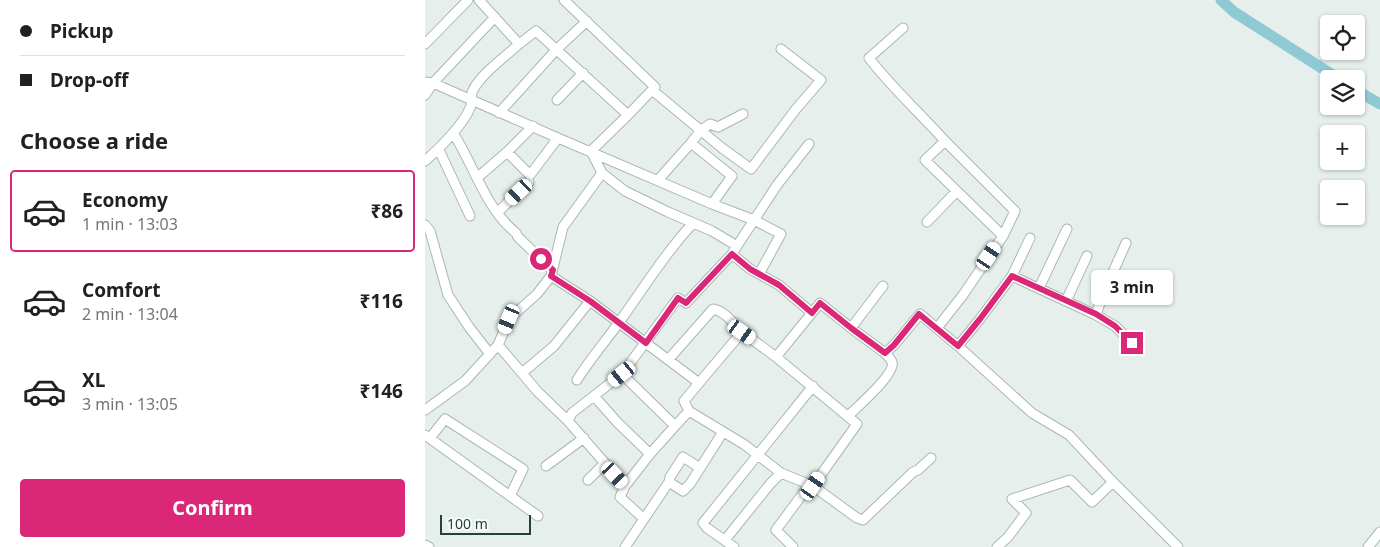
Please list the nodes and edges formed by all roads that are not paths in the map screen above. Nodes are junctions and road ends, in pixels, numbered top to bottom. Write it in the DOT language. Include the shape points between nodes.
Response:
graph roads {
  1 [pos="468,0"];
  2 [pos="479,0"];
  3 [pos="564,0"];
  4 [pos="495,17"];
  5 [pos="587,21"];
  6 [pos="903,28"];
  7 [pos="425,44"];
  8 [pos="519,44"];
  9 [pos="781,49"];
  10 [pos="557,50"];
  11 [pos="583,73"];
  12 [pos="429,82"];
  13 [pos="652,90"];
  14 [pos="425,95"];
  15 [pos="471,100"];
  16 [pos="557,100"];
  17 [pos="499,113"];
  18 [pos="743,114"];
  19 [pos="628,115"];
  20 [pos="533,126"];
  21 [pos="701,130"];
  22 [pos="453,133"];
  23 [pos="558,138"];
  24 [pos="945,141"];
  25 [pos="691,143"];
  26 [pos="809,144"];
  27 [pos="439,150"];
  28 [pos="591,151"];
  29 [pos="507,152"];
  30 [pos="425,161"];
  31 [pos="603,173"];
  32 [pos="477,178"];
  33 [pos="658,180"];
  34 [pos="529,182"];
  35 [pos="956,192"];
  36 [pos="712,204"];
  37 [pos="498,212"];
  38 [pos="470,216"];
  39 [pos="754,220"];
  40 [pos="927,222"];
  41 [pos="693,223"];
  42 [pos="425,224"];
  43 [pos="1067,229"];
  44 [pos="1003,236"];
  45 [pos="1030,238"];
  46 [pos="1126,243"];
  47 [pos="735,250"];
  48 [pos="1087,256"];
  49 [pos="552,273"];
  50 [pos="759,274"];
  51 [pos="1012,276"];
  52 [pos="883,286"];
  53 [pos="1039,288"];
  54 [pos="590,301"];
  55 [pos="1066,301"];
  56 [pos="812,313"];
  57 [pos="1096,314"];
  58 [pos="619,323"];
  59 [pos="851,328"];
  60 [pos="937,328"];
  61 [pos="742,332"];
  62 [pos="646,343"];
  63 [pos="1132,343"];
  64 [pos="498,345"];
  65 [pos="958,346"];
  66 [pos="885,353"];
  67 [pos="490,354"];
  68 [pos="776,357"];
  69 [pos="668,360"];
  70 [pos="522,373"];
  71 [pos="622,374"];
  72 [pos="577,380"];
  73 [pos="699,383"];
  74 [pos="813,386"];
  75 [pos="594,396"];
  76 [pos="425,410"];
  77 [pos="689,411"];
  78 [pos="847,416"];
  79 [pos="567,421"];
  80 [pos="675,426"];
  81 [pos="723,432"];
  82 [pos="427,437"];
  83 [pos="584,438"];
  84 [pos="650,454"];
  85 [pos="759,455"];
  86 [pos="931,458"];
  87 [pos="604,464"];
  88 [pos="546,466"];
  89 [pos="700,468"];
  90 [pos="781,473"];
  91 [pos="588,480"];
  92 [pos="669,482"];
  93 [pos="1113,482"];
  94 [pos="625,486"];
  95 [pos="813,486"];
  96 [pos="510,496"];
  97 [pos="538,516"];
  98 [pos="643,518"];
  99 [pos="1380,532"];
  100 [pos="725,540"];
  101 [pos="425,545"];
  102 [pos="1000,546"];
  103 [pos="429,547"];
  104 [pos="625,547"];
  105 [pos="734,547"];
  106 [pos="793,547"];
  107 [pos="1178,547"];
  108 [pos="1368,547"];
  1 -- 7 [label="street"];
  2 -- 4 [label="street"];
  3 -- 5 [label="street"];
  4 -- 8 [label="street"];
  4 -- 12 [label="street"];
  5 -- 10 [label="street"];
  5 -- 13 [label="street" via="655,87"];
  6 -- 24 [label="street" via="869,58"];
  8 -- 10 [label="street" via="536,31"];
  8 -- 15 [label="street" via="481,79 472,91"];
  9 -- 21 [label="street" via="821,80 751,169"];
  10 -- 11 [label="street"];
  10 -- 17 [label="street"];
  11 -- 16 [label="street"];
  11 -- 19 [label="street"];
  12 -- 14 [label="street"];
  12 -- 15 [label="street"];
  13 -- 19 [label="street"];
  13 -- 21 [label="street"];
  15 -- 17 [label="street"];
  15 -- 22 [label="street" via="471,107"];
  17 -- 20 [label="street"];
  18 -- 21 [label="street" via="718,127 710,124"];
  19 -- 28 [label="street"];
  20 -- 23 [label="street"];
  20 -- 29 [label="street"];
  21 -- 25 [label="street"];
  22 -- 27 [label="street"];
  22 -- 32 [label="street"];
  23 -- 28 [label="street"];
  23 -- 29 [label="street" via="529,175"];
  24 -- 35 [label="street" via="925,160"];
  24 -- 44 [label="street" via="1015,211"];
  25 -- 33 [label="street"];
  25 -- 36 [label="street" via="732,176"];
  26 -- 39 [label="street"];
  27 -- 30 [label="street"];
  27 -- 38 [label="street"];
  28 -- 31 [label="street"];
  28 -- 33 [label="street"];
  29 -- 32 [label="street"];
  31 -- 41 [label="street" via="625,191"];
  31 -- 49 [label="street" via="563,227"];
  32 -- 37 [label="street"];
  33 -- 36 [label="street"];
  34 -- 37 [label="street"];
  35 -- 40 [label="street"];
  35 -- 44 [label="street"];
  36 -- 39 [label="street"];
  37 -- 49 [label="street"];
  39 -- 47 [label="street"];
  39 -- 50 [label="street" via="781,234"];
  41 -- 47 [label="street" via="712,231"];
  41 -- 58 [label="street" via="659,264"];
  42 -- 67 [label="street" via="448,295"];
  43 -- 53 [label="street"];
  44 -- 60 [label="street"];
  45 -- 51 [label="street"];
  46 -- 57 [label="street"];
  47 -- 50 [label="street" via="750,269"];
  47 -- 62 [label="street" via="686,303 678,298"];
  48 -- 55 [label="street"];
  49 -- 54 [label="street"];
  49 -- 64 [label="street" via="537,294 509,319"];
  50 -- 56 [label="street" via="779,285"];
  51 -- 53 [label="street"];
  51 -- 65 [label="street"];
  52 -- 59 [label="street"];
  53 -- 55 [label="street"];
  54 -- 58 [label="street"];
  54 -- 70 [label="street" via="554,346"];
  55 -- 57 [label="street"];
  56 -- 59 [label="street" via="820,303"];
  56 -- 68 [label="street"];
  57 -- 63 [label="street" via="1115,326"];
  58 -- 62 [label="street"];
  58 -- 72 [label="street"];
  59 -- 66 [label="street"];
  60 -- 65 [label="street"];
  60 -- 66 [label="street" via="919,314"];
  61 -- 68 [label="street"];
  61 -- 69 [label="street" via="713,309"];
  61 -- 73 [label="street"];
  62 -- 69 [label="street"];
  62 -- 71 [label="street"];
  64 -- 67 [label="street"];
  64 -- 70 [label="street"];
  65 -- 93 [label="street" via="1032,413 1069,435"];
  66 -- 78 [label="street" via="892,362 892,368 876,389"];
  67 -- 76 [label="street" via="465,381"];
  68 -- 74 [label="street"];
  69 -- 73 [label="street"];
  70 -- 79 [label="street"];
  71 -- 75 [label="street"];
  71 -- 80 [label="street"];
  73 -- 77 [label="street" via="685,401"];
  74 -- 78 [label="street"];
  74 -- 85 [label="street"];
  75 -- 79 [label="street"];
  75 -- 84 [label="street"];
  77 -- 80 [label="street"];
  77 -- 81 [label="street"];
  78 -- 95 [label="street" via="857,424"];
  79 -- 83 [label="street"];
  80 -- 84 [label="street"];
  81 -- 85 [label="street"];
  81 -- 89 [label="street"];
  82 -- 96 [label="street"];
  82 -- 96 [label="street" via="445,419 523,469"];
  83 -- 87 [label="street"];
  83 -- 88 [label="street"];
  84 -- 94 [label="street"];
  85 -- 90 [label="street"];
  85 -- 100 [label="street" via="703,523"];
  86 -- 95 [label="street" via="863,520"];
  87 -- 91 [label="street"];
  87 -- 94 [label="street"];
  89 -- 92 [label="street" via="683,491"];
  89 -- 92 [label="street" via="683,457"];
  90 -- 95 [label="street"];
  90 -- 100 [label="street"];
  92 -- 98 [label="street"];
  93 -- 102 [label="street" via="1092,502 1070,480 1012,499 1026,513"];
  93 -- 107 [label="street"];
  94 -- 98 [label="street" via="620,497"];
  95 -- 106 [label="street" via="804,492 776,530"];
  96 -- 97 [label="street"];
  98 -- 104 [label="street"];
  99 -- 108 [label="street"];
  100 -- 105 [label="street"];
  101 -- 103 [label="street"];
}
